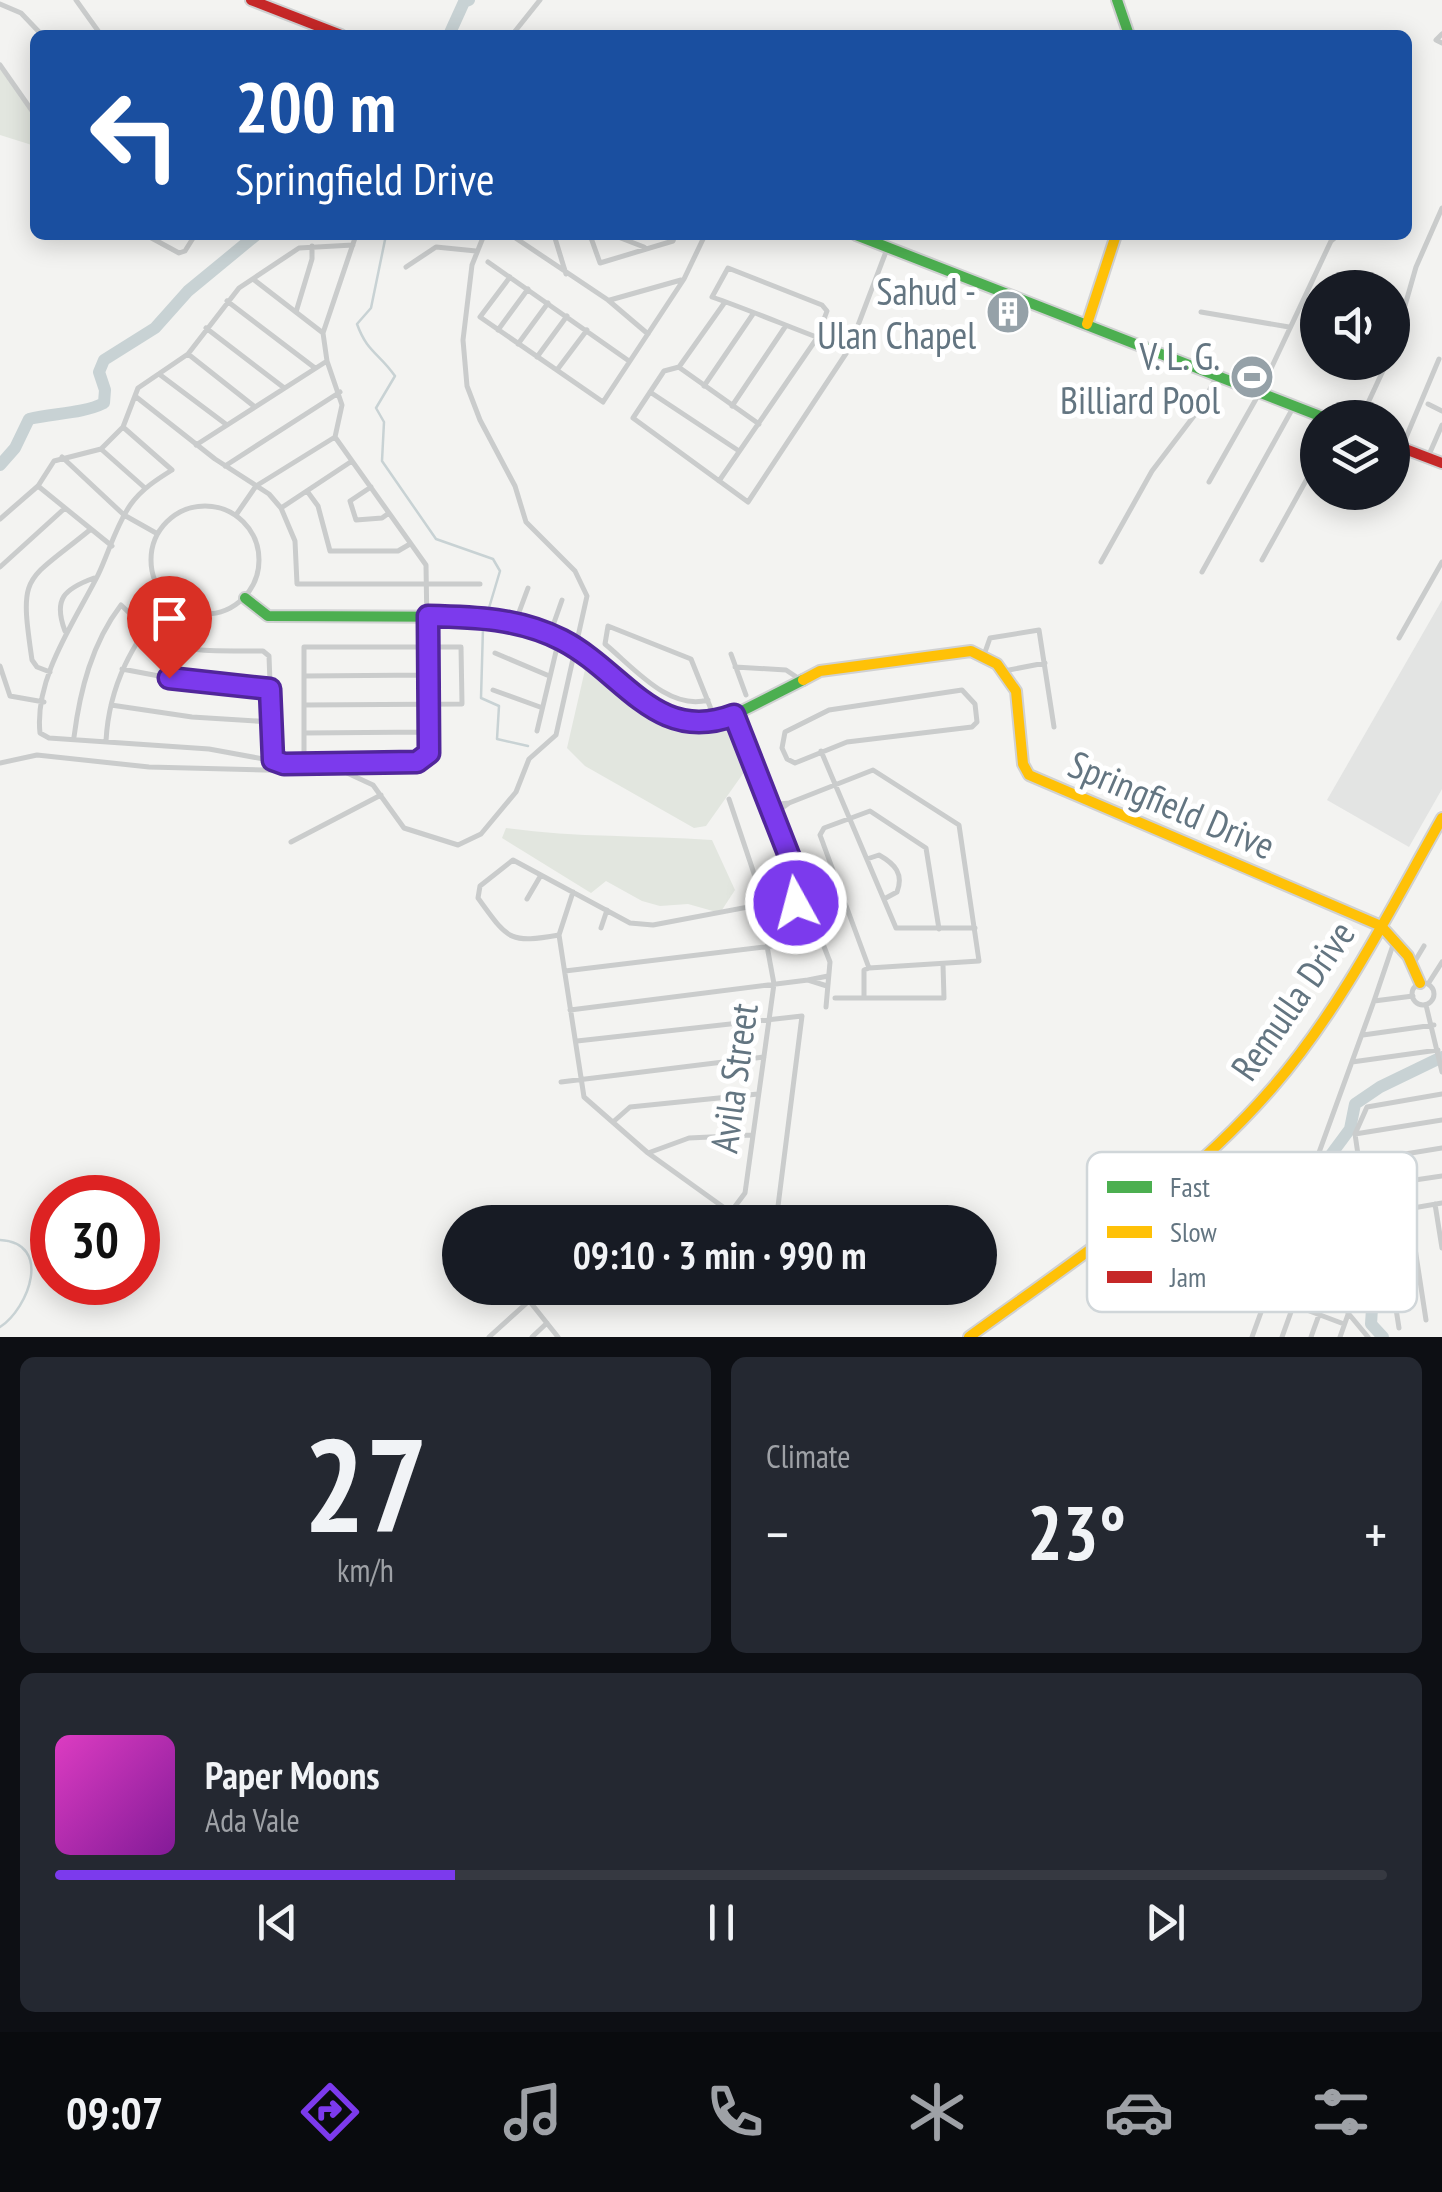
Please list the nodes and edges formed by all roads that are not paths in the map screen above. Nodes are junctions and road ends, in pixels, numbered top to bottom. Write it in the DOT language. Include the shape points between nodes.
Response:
graph roads {
  1 [pos="76,0"];
  2 [pos="251,0"];
  3 [pos="540,0"];
  4 [pos="1117,0"];
  5 [pos="0,4"];
  6 [pos="37,30"];
  7 [pos="97,30"];
  8 [pos="328,30"];
  9 [pos="516,30"];
  10 [pos="1126,30"];
  11 [pos="1442,34"];
  12 [pos="1442,43"];
  13 [pos="0,65"];
  14 [pos="30,108"];
  15 [pos="1442,208"];
  16 [pos="155,240"];
  17 [pos="192,240"];
  18 [pos="354,240"];
  19 [pos="482,240"];
  20 [pos="520,240"];
  21 [pos="556,240"];
  22 [pos="592,240"];
  23 [pos="625,240"];
  24 [pos="673,240"];
  25 [pos="704,240"];
  26 [pos="869,240"];
  27 [pos="1114,240"];
  28 [pos="1335,240"];
  29 [pos="352,245"];
  30 [pos="312,246"];
  31 [pos="888,247"];
  32 [pos="646,248"];
  33 [pos="477,252"];
  34 [pos="488,262"];
  35 [pos="406,267"];
  36 [pos="566,274"];
  37 [pos="510,276"];
  38 [pos="253,279"];
  39 [pos="684,279"];
  40 [pos="1410,288"];
  41 [pos="528,290"];
  42 [pos="608,300"];
  43 [pos="226,301"];
  44 [pos="724,302"];
  45 [pos="548,303"];
  46 [pos="296,312"];
  47 [pos="1201,312"];
  48 [pos="753,314"];
  49 [pos="567,316"];
  50 [pos="1086,324"];
  51 [pos="786,327"];
  52 [pos="1289,327"];
  53 [pos="206,328"];
  54 [pos="498,330"];
  55 [pos="587,330"];
  56 [pos="323,333"];
  57 [pos="648,334"];
  58 [pos="817,338"];
  59 [pos="518,344"];
  60 [pos="850,350"];
  61 [pos="188,354"];
  62 [pos="537,357"];
  63 [pos="1439,358"];
  64 [pos="327,361"];
  65 [pos="630,361"];
  66 [pos="316,368"];
  67 [pos="679,368"];
  68 [pos="557,370"];
  69 [pos="159,374"];
  70 [pos="1217,376"];
  71 [pos="284,388"];
  72 [pos="704,388"];
  73 [pos="340,392"];
  74 [pos="650,392"];
  75 [pos="1260,392"];
  76 [pos="135,396"];
  77 [pos="1428,404"];
  78 [pos="732,406"];
  79 [pos="1294,406"];
  80 [pos="255,407"];
  81 [pos="1300,408"];
  82 [pos="1442,411"];
  83 [pos="1410,418"];
  84 [pos="758,424"];
  85 [pos="227,425"];
  86 [pos="1442,425"];
  87 [pos="123,428"];
  88 [pos="334,436"];
  89 [pos="196,444"];
  90 [pos="101,449"];
  91 [pos="1410,450"];
  92 [pos="740,452"];
  93 [pos="62,456"];
  94 [pos="1428,457"];
  95 [pos="352,462"];
  96 [pos="1442,463"];
  97 [pos="225,466"];
  98 [pos="720,481"];
  99 [pos="1209,482"];
  100 [pos="38,486"];
  101 [pos="256,486"];
  102 [pos="370,487"];
  103 [pos="144,488"];
  104 [pos="307,491"];
  105 [pos="1300,491"];
  106 [pos="65,508"];
  107 [pos="281,508"];
  108 [pos="389,513"];
  109 [pos="124,515"];
  110 [pos="236,516"];
  111 [pos="0,519"];
  112 [pos="91,529"];
  113 [pos="157,533"];
  114 [pos="411,543"];
  115 [pos="112,546"];
  116 [pos="1262,560"];
  117 [pos="1102,562"];
  118 [pos="1442,562"];
  119 [pos="0,567"];
  120 [pos="1202,572"];
  121 [pos="97,577"];
  122 [pos="427,584"];
  123 [pos="480,584"];
  124 [pos="528,588"];
  125 [pos="244,598"];
  126 [pos="167,600"];
  127 [pos="562,600"];
  128 [pos="428,616"];
  129 [pos="514,623"];
  130 [pos="145,628"];
  131 [pos="65,633"];
  132 [pos="554,636"];
  133 [pos="1399,638"];
  134 [pos="428,646"];
  135 [pos="574,648"];
  136 [pos="495,653"];
  137 [pos="730,654"];
  138 [pos="984,655"];
  139 [pos="1044,664"];
  140 [pos="0,666"];
  141 [pos="735,667"];
  142 [pos="122,669"];
  143 [pos="1004,671"];
  144 [pos="50,672"];
  145 [pos="428,675"];
  146 [pos="548,675"];
  147 [pos="304,676"];
  148 [pos="801,680"];
  149 [pos="270,689"];
  150 [pos="493,690"];
  151 [pos="746,695"];
  152 [pos="708,700"];
  153 [pos="44,702"];
  154 [pos="428,704"];
  155 [pos="111,705"];
  156 [pos="304,705"];
  157 [pos="540,707"];
  158 [pos="734,715"];
  159 [pos="272,722"];
  160 [pos="716,722"];
  161 [pos="1054,727"];
  162 [pos="536,731"];
  163 [pos="428,732"];
  164 [pos="304,733"];
  165 [pos="74,738"];
  166 [pos="106,741"];
  167 [pos="821,751"];
  168 [pos="273,760"];
  169 [pos="0,763"];
  170 [pos="304,763"];
  171 [pos="836,784"];
  172 [pos="381,795"];
  173 [pos="729,799"];
  174 [pos="789,803"];
  175 [pos="770,805"];
  176 [pos="774,814"];
  177 [pos="850,818"];
  178 [pos="1442,818"];
  179 [pos="291,842"];
  180 [pos="867,859"];
  181 [pos="541,875"];
  182 [pos="800,886"];
  183 [pos="573,892"];
  184 [pos="884,898"];
  185 [pos="527,899"];
  186 [pos="806,899"];
  187 [pos="785,900"];
  188 [pos="767,905"];
  189 [pos="607,910"];
  190 [pos="1381,926"];
  191 [pos="601,928"];
  192 [pos="975,928"];
  193 [pos="939,929"];
  194 [pos="558,935"];
  195 [pos="1395,940"];
  196 [pos="789,944"];
  197 [pos="778,945"];
  198 [pos="767,946"];
  199 [pos="1424,946"];
  200 [pos="1442,962"];
  201 [pos="943,965"];
  202 [pos="1412,966"];
  203 [pos="868,968"];
  204 [pos="565,971"];
  205 [pos="828,976"];
  206 [pos="808,980"];
  207 [pos="774,984"];
  208 [pos="1424,984"];
  209 [pos="827,986"];
  210 [pos="1413,996"];
  211 [pos="864,997"];
  212 [pos="835,998"];
  213 [pos="1374,1001"];
  214 [pos="1426,1004"];
  215 [pos="826,1008"];
  216 [pos="570,1010"];
  217 [pos="769,1020"];
  218 [pos="1437,1029"];
  219 [pos="1361,1036"];
  220 [pos="577,1041"];
  221 [pos="764,1057"];
  222 [pos="1440,1061"];
  223 [pos="1352,1062"];
  224 [pos="579,1079"];
  225 [pos="561,1082"];
  226 [pos="758,1094"];
  227 [pos="1442,1094"];
  228 [pos="1442,1120"];
  229 [pos="612,1122"];
  230 [pos="1354,1134"];
  231 [pos="752,1136"];
  232 [pos="1442,1148"];
  233 [pos="1208,1152"];
  234 [pos="1318,1152"];
  235 [pos="1355,1152"];
  236 [pos="1417,1152"];
  237 [pos="648,1153"];
  238 [pos="1442,1176"];
  239 [pos="1417,1180"];
  240 [pos="1439,1204"];
  241 [pos="719,1205"];
  242 [pos="736,1205"];
  243 [pos="778,1205"];
  244 [pos="1442,1248"];
  245 [pos="1087,1249"];
  246 [pos="1417,1264"];
  247 [pos="525,1305"];
  248 [pos="532,1305"];
  249 [pos="1261,1312"];
  250 [pos="1291,1312"];
  251 [pos="1313,1312"];
  252 [pos="1397,1312"];
  253 [pos="1348,1313"];
  254 [pos="1319,1314"];
  255 [pos="1426,1320"];
  256 [pos="547,1323"];
  257 [pos="1344,1324"];
  258 [pos="1400,1328"];
  259 [pos="490,1337"];
  260 [pos="532,1337"];
  261 [pos="558,1337"];
  262 [pos="970,1337"];
  263 [pos="1252,1337"];
  264 [pos="1282,1337"];
  265 [pos="1311,1337"];
  266 [pos="1340,1337"];
  267 [pos="1368,1337"];
  1 -- 7 [label="street"];
  2 -- 8 [label="street"];
  3 -- 9 [label="street"];
  4 -- 10 [label="street"];
  5 -- 6 [label="street"];
  11 -- 12 [label="street" via="1436,40"];
  13 -- 14 [label="street"];
  15 -- 40 [label="street"];
  16 -- 17 [label="street" via="179,253"];
  18 -- 29 [label="street"];
  19 -- 33 [label="street"];
  20 -- 36 [label="street"];
  21 -- 36 [label="street"];
  22 -- 32 [label="street" via="600,263"];
  23 -- 32 [label="street"];
  24 -- 32 [label="street"];
  25 -- 39 [label="street"];
  26 -- 31 [label="street"];
  27 -- 50 [label="street"];
  28 -- 52 [label="street"];
  29 -- 30 [label="street"];
  29 -- 56 [label="street"];
  30 -- 38 [label="street"];
  30 -- 46 [label="street"];
  31 -- 50 [label="street"];
  31 -- 60 [label="street"];
  33 -- 35 [label="street" via="436,246"];
  33 -- 135 [label="street" via="463,340 468,386 526,522 583,585 587,596"];
  34 -- 37 [label="street"];
  36 -- 42 [label="street"];
  37 -- 41 [label="street"];
  37 -- 54 [label="street" via="480,317"];
  38 -- 43 [label="street"];
  38 -- 46 [label="street"];
  39 -- 42 [label="street"];
  39 -- 57 [label="street"];
  41 -- 45 [label="street"];
  41 -- 54 [label="street"];
  42 -- 57 [label="street"];
  43 -- 53 [label="street"];
  43 -- 66 [label="street"];
  44 -- 48 [label="street"];
  44 -- 58 [label="street" via="712,298 728,268 826,307"];
  44 -- 67 [label="street"];
  45 -- 49 [label="street"];
  45 -- 59 [label="street"];
  46 -- 56 [label="street"];
  47 -- 52 [label="street"];
  48 -- 51 [label="street"];
  48 -- 72 [label="street"];
  49 -- 55 [label="street"];
  49 -- 62 [label="street"];
  50 -- 70 [label="street"];
  51 -- 58 [label="street"];
  51 -- 78 [label="street"];
  52 -- 75 [label="street"];
  53 -- 61 [label="street"];
  53 -- 71 [label="street"];
  54 -- 59 [label="street"];
  55 -- 65 [label="street"];
  55 -- 68 [label="street"];
  56 -- 64 [label="street"];
  57 -- 65 [label="street"];
  58 -- 60 [label="street"];
  58 -- 84 [label="street"];
  59 -- 62 [label="street"];
  60 -- 98 [label="street" via="748,502"];
  61 -- 69 [label="street"];
  61 -- 80 [label="street"];
  62 -- 68 [label="street"];
  63 -- 83 [label="street"];
  64 -- 66 [label="street"];
  64 -- 73 [label="street"];
  65 -- 68 [label="street" via="603,402"];
  66 -- 71 [label="street"];
  67 -- 72 [label="street"];
  67 -- 74 [label="street" via="664,371"];
  69 -- 76 [label="street"];
  69 -- 85 [label="street"];
  70 -- 75 [label="street"];
  70 -- 117 [label="street" via="1152,471"];
  71 -- 80 [label="street"];
  72 -- 78 [label="street"];
  73 -- 88 [label="street"];
  73 -- 97 [label="street"];
  74 -- 92 [label="street"];
  74 -- 98 [label="street" via="633,418"];
  75 -- 79 [label="street"];
  75 -- 99 [label="street"];
  76 -- 87 [label="street"];
  76 -- 89 [label="street"];
  77 -- 82 [label="street"];
  78 -- 84 [label="street"];
  79 -- 81 [label="street"];
  79 -- 120 [label="street"];
  80 -- 85 [label="street"];
  84 -- 92 [label="street"];
  85 -- 89 [label="street"];
  86 -- 94 [label="street"];
  87 -- 90 [label="street"];
  87 -- 103 [label="street" via="172,470"];
  88 -- 95 [label="street"];
  88 -- 101 [label="street"];
  89 -- 97 [label="street"];
  90 -- 93 [label="street"];
  90 -- 103 [label="street"];
  91 -- 94 [label="street"];
  92 -- 98 [label="street"];
  93 -- 100 [label="street"];
  93 -- 109 [label="street"];
  94 -- 96 [label="street"];
  95 -- 102 [label="street"];
  95 -- 104 [label="street"];
  97 -- 101 [label="street"];
  100 -- 106 [label="street"];
  100 -- 111 [label="street"];
  101 -- 107 [label="street"];
  101 -- 110 [label="street"];
  102 -- 108 [label="street"];
  102 -- 108 [label="street" via="350,501 356,520"];
  103 -- 109 [label="street"];
  104 -- 107 [label="street"];
  104 -- 114 [label="street" via="330,551 398,551"];
  105 -- 116 [label="street"];
  106 -- 112 [label="street"];
  106 -- 119 [label="street"];
  107 -- 122 [label="street" via="295,541 297,584"];
  108 -- 114 [label="street"];
  109 -- 113 [label="street"];
  109 -- 115 [label="street"];
  110 -- 113 [label="street" via="217,507 192,507"];
  110 -- 125 [label="street" via="258,550 256,578"];
  112 -- 115 [label="street"];
  112 -- 144 [label="street" via="26,588 32,660"];
  113 -- 126 [label="street" via="152,572"];
  114 -- 122 [label="street" via="426,564"];
  115 -- 121 [label="street"];
  118 -- 133 [label="street"];
  121 -- 131 [label="street"];
  121 -- 131 [label="street" via="62,598 58,613"];
  122 -- 123 [label="street"];
  122 -- 128 [label="street"];
  124 -- 129 [label="street"];
  125 -- 126 [label="street" via="203,615"];
  125 -- 128 [label="street" via="268,616"];
  126 -- 130 [label="street"];
  127 -- 132 [label="street"];
  128 -- 129 [label="street"];
  128 -- 134 [label="street"];
  129 -- 132 [label="street"];
  130 -- 142 [label="street"];
  130 -- 149 [label="street" via="194,650 263,651"];
  130 -- 165 [label="street" via="121,605 107,623 87,672"];
  131 -- 144 [label="street"];
  132 -- 135 [label="street"];
  132 -- 146 [label="street"];
  134 -- 145 [label="street"];
  134 -- 147 [label="street" via="304,647"];
  134 -- 154 [label="street" via="461,647 462,704"];
  135 -- 160 [label="street" via="665,717"];
  135 -- 172 [label="street" via="556,734 529,759 512,798 474,840 458,845 411,832"];
  136 -- 146 [label="street"];
  137 -- 141 [label="street"];
  138 -- 139 [label="street" via="990,638 1039,630"];
  138 -- 143 [label="street"];
  138 -- 148 [label="street" via="958,650 820,671"];
  139 -- 143 [label="street"];
  139 -- 161 [label="street"];
  140 -- 153 [label="street" via="10,696"];
  141 -- 148 [label="street" via="786,670"];
  141 -- 151 [label="street"];
  142 -- 149 [label="street"];
  142 -- 155 [label="street"];
  143 -- 190 [label="street, Springfield Drive" via="1016,691 1028,776"];
  144 -- 153 [label="street"];
  145 -- 147 [label="street"];
  145 -- 154 [label="street"];
  146 -- 157 [label="street"];
  147 -- 156 [label="street"];
  148 -- 158 [label="street"];
  149 -- 159 [label="street"];
  150 -- 157 [label="street"];
  152 -- 152 [label="street" via="691,658 608,626 605,644 666,694"];
  152 -- 160 [label="street"];
  153 -- 165 [label="street" via="40,733"];
  154 -- 156 [label="street"];
  154 -- 163 [label="street"];
  155 -- 159 [label="street"];
  155 -- 166 [label="street"];
  156 -- 164 [label="street"];
  157 -- 162 [label="street"];
  158 -- 160 [label="street"];
  158 -- 175 [label="street"];
  159 -- 168 [label="street"];
  163 -- 164 [label="street"];
  163 -- 170 [label="street" via="429,753 421,761"];
  164 -- 170 [label="street"];
  165 -- 166 [label="street"];
  166 -- 168 [label="street"];
  167 -- 167 [label="street" via="795,763 786,758 785,732 828,710 962,690 975,704 972,727"];
  167 -- 171 [label="street"];
  168 -- 170 [label="street"];
  169 -- 172 [label="street" via="38,755 182,769 333,771 360,776"];
  171 -- 174 [label="street"];
  171 -- 177 [label="street"];
  171 -- 192 [label="street" via="873,770 959,824"];
  172 -- 179 [label="street"];
  173 -- 188 [label="street"];
  174 -- 175 [label="street"];
  174 -- 176 [label="street"];
  175 -- 176 [label="street"];
  176 -- 182 [label="street"];
  177 -- 180 [label="street"];
  177 -- 193 [label="street" via="870,811 926,848"];
  177 -- 203 [label="street" via="820,835"];
  178 -- 190 [label="street, Remulla Drive"];
  180 -- 184 [label="street"];
  180 -- 184 [label="street" via="880,856 897,870 898,892"];
  181 -- 183 [label="street"];
  181 -- 185 [label="street"];
  181 -- 194 [label="street" via="513,860 480,886 478,898 517,940"];
  182 -- 186 [label="street"];
  182 -- 187 [label="street"];
  183 -- 189 [label="street"];
  183 -- 194 [label="street"];
  184 -- 193 [label="street" via="896,928"];
  186 -- 187 [label="street"];
  186 -- 205 [label="street" via="830,962"];
  187 -- 188 [label="street"];
  188 -- 189 [label="street" via="653,925 630,923"];
  188 -- 197 [label="street"];
  189 -- 191 [label="street"];
  190 -- 195 [label="street"];
  190 -- 233 [label="street, Remulla Drive" via="1304,1048"];
  192 -- 193 [label="street"];
  192 -- 201 [label="street" via="978,961"];
  194 -- 204 [label="street"];
  195 -- 202 [label="street"];
  195 -- 213 [label="street"];
  196 -- 197 [label="street"];
  197 -- 198 [label="street"];
  198 -- 204 [label="street"];
  198 -- 207 [label="street, Avila Street"];
  199 -- 202 [label="street"];
  200 -- 208 [label="street"];
  201 -- 203 [label="street"];
  201 -- 211 [label="street" via="944,998"];
  202 -- 208 [label="street"];
  203 -- 211 [label="street"];
  204 -- 216 [label="street"];
  205 -- 206 [label="street"];
  205 -- 209 [label="street"];
  206 -- 207 [label="street"];
  206 -- 209 [label="street"];
  207 -- 216 [label="street"];
  207 -- 217 [label="street, Avila Street"];
  208 -- 210 [label="street"];
  208 -- 214 [label="street" via="1434,995"];
  209 -- 215 [label="street"];
  210 -- 213 [label="street"];
  210 -- 214 [label="street"];
  211 -- 212 [label="street"];
  213 -- 219 [label="street"];
  214 -- 218 [label="street"];
  216 -- 220 [label="street"];
  217 -- 220 [label="street"];
  217 -- 221 [label="street, Avila Street"];
  217 -- 243 [label="street" via="802,1016"];
  218 -- 219 [label="street"];
  218 -- 222 [label="street"];
  219 -- 223 [label="street"];
  220 -- 224 [label="street"];
  221 -- 224 [label="street"];
  221 -- 226 [label="street, Avila Street"];
  222 -- 223 [label="street"];
  223 -- 234 [label="street"];
  224 -- 225 [label="street"];
  224 -- 229 [label="street" via="591,1106"];
  226 -- 229 [label="street" via="630,1107"];
  226 -- 231 [label="street, Avila Street"];
  227 -- 230 [label="street" via="1367,1107"];
  228 -- 230 [label="street"];
  229 -- 237 [label="street"];
  230 -- 235 [label="street"];
  231 -- 237 [label="street" via="689,1138"];
  231 -- 242 [label="street, Avila Street" via="745,1193"];
  232 -- 236 [label="street"];
  237 -- 241 [label="street"];
  238 -- 239 [label="street"];
  240 -- 244 [label="street"];
  245 -- 262 [label="street, Remulla Drive"];
  246 -- 255 [label="street"];
  247 -- 259 [label="street"];
  248 -- 256 [label="street"];
  249 -- 263 [label="street"];
  250 -- 264 [label="street"];
  251 -- 254 [label="street"];
  252 -- 258 [label="street"];
  253 -- 257 [label="street"];
  253 -- 267 [label="street"];
  254 -- 257 [label="street"];
  254 -- 265 [label="street"];
  256 -- 260 [label="street"];
  256 -- 261 [label="street"];
  257 -- 266 [label="street"];
}
